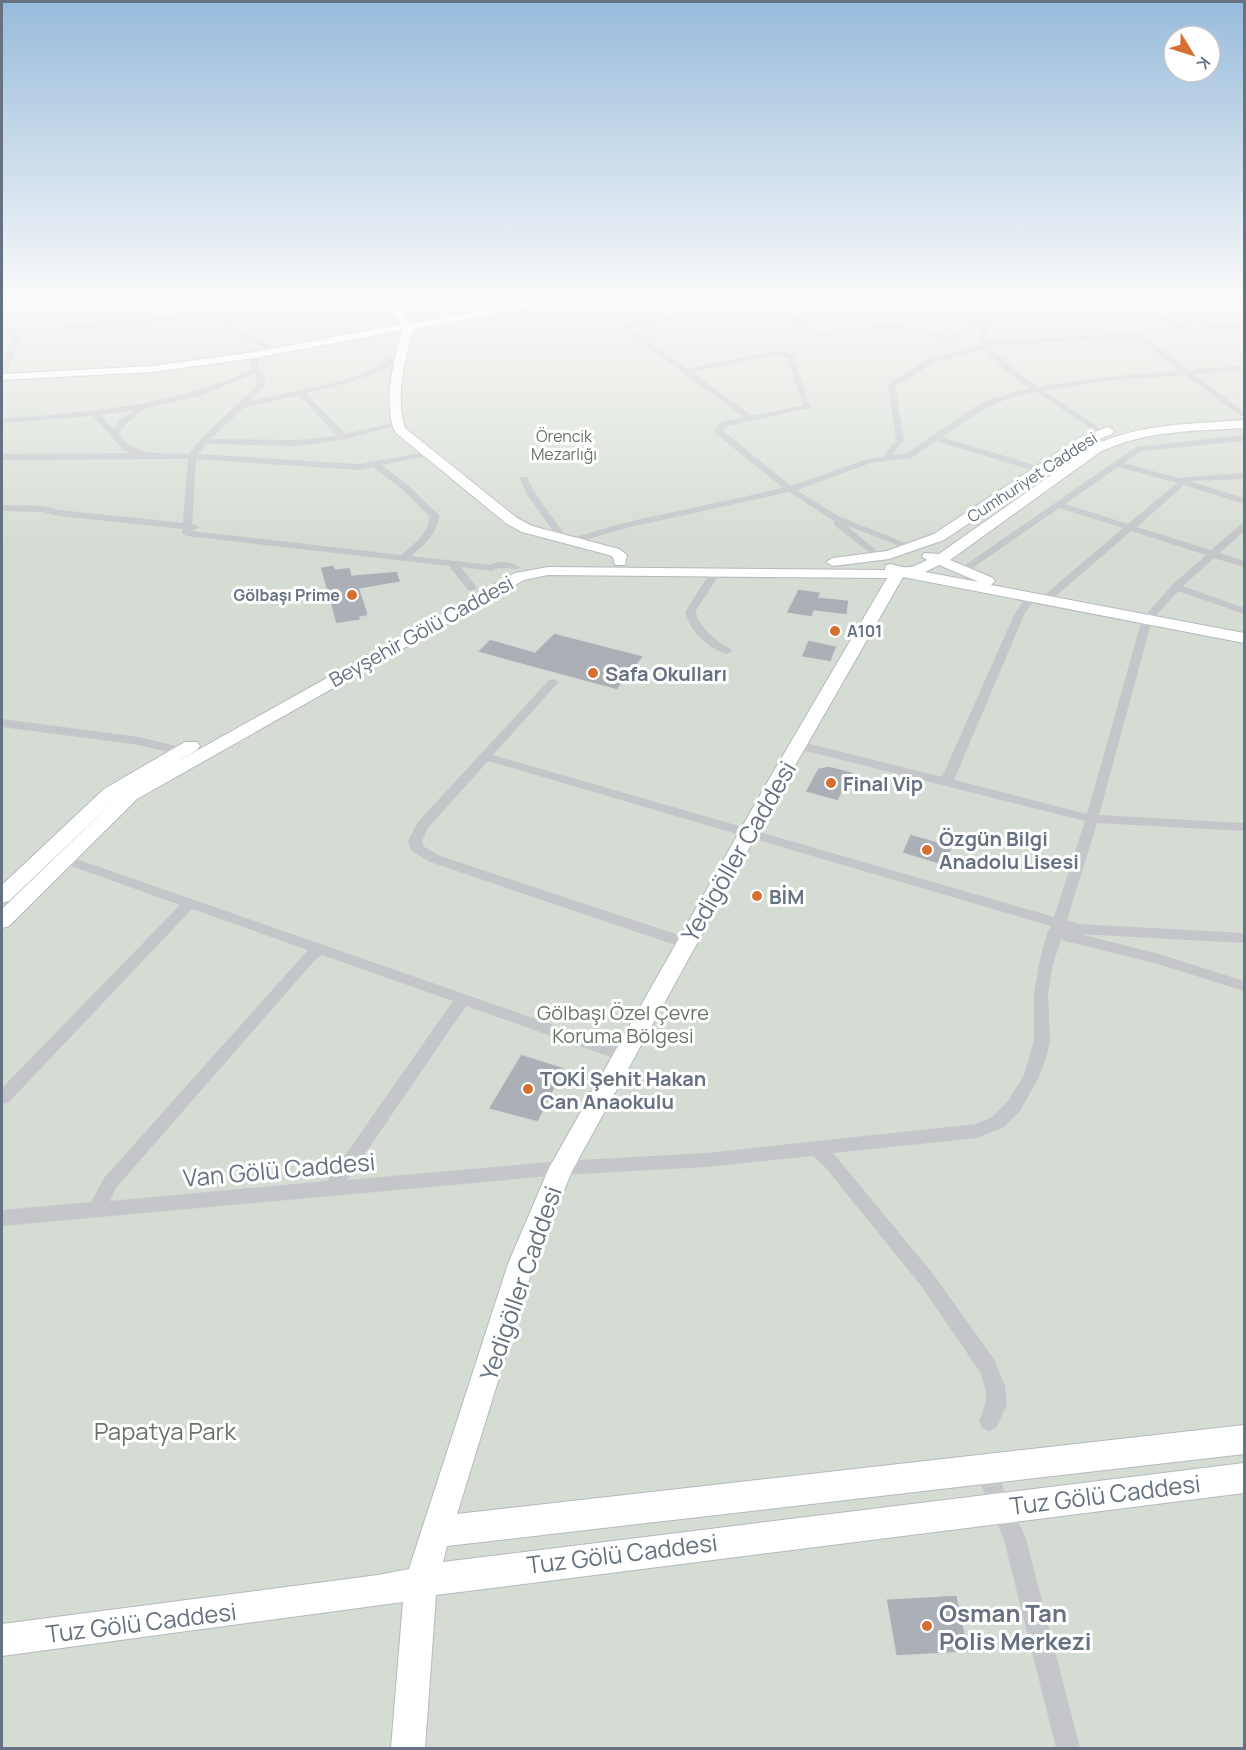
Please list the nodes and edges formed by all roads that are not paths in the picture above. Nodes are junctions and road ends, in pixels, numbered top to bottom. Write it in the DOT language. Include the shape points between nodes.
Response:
graph roads {
  1 [pos="232,381"];
  2 [pos="261,381"];
  3 [pos="341,381"];
  4 [pos="398,381"];
  5 [pos="699,381"];
  6 [pos="798,381"];
  7 [pos="900,381"];
  8 [pos="1025,381"];
  9 [pos="1092,381"];
  10 [pos="1198,381"];
  11 [pos="260,387"];
  12 [pos="1035,388"];
  13 [pos="302,394"];
  14 [pos="274,397"];
  15 [pos="155,404"];
  16 [pos="242,406"];
  17 [pos="95,414"];
  18 [pos="1244,416"];
  19 [pos="752,419"];
  20 [pos="2,421"];
  21 [pos="396,424"];
  22 [pos="1245,424"];
  23 [pos="114,433"];
  24 [pos="1101,433"];
  25 [pos="343,436"];
  26 [pos="937,438"];
  27 [pos="1245,438"];
  28 [pos="204,441"];
  29 [pos="429,453"];
  30 [pos="144,455"];
  31 [pos="1130,455"];
  32 [pos="192,456"];
  33 [pos="2,457"];
  34 [pos="886,458"];
  35 [pos="1116,464"];
  36 [pos="376,465"];
  37 [pos="1041,470"];
  38 [pos="1147,471"];
  39 [pos="1245,476"];
  40 [pos="1214,478"];
  41 [pos="524,479"];
  42 [pos="1169,479"];
  43 [pos="1182,483"];
  44 [pos="790,489"];
  45 [pos="1203,490"];
  46 [pos="1245,501"];
  47 [pos="1059,505"];
  48 [pos="2,508"];
  49 [pos="835,518"];
  50 [pos="187,526"];
  51 [pos="1245,526"];
  52 [pos="1130,529"];
  53 [pos="567,540"];
  54 [pos="913,548"];
  55 [pos="1212,553"];
  56 [pos="407,554"];
  57 [pos="944,556"];
  58 [pos="879,557"];
  59 [pos="620,562"];
  60 [pos="452,563"];
  61 [pos="1245,564"];
  62 [pos="496,565"];
  63 [pos="598,566"];
  64 [pos="642,567"];
  65 [pos="520,570"];
  66 [pos="963,570"];
  67 [pos="716,572"];
  68 [pos="902,573"];
  69 [pos="1176,587"];
  70 [pos="472,588"];
  71 [pos="1031,597"];
  72 [pos="1245,611"];
  73 [pos="1147,620"];
  74 [pos="1245,638"];
  75 [pos="727,651"];
  76 [pos="553,682"];
  77 [pos="2,723"];
  78 [pos="798,745"];
  79 [pos="188,755"];
  80 [pos="486,757"];
  81 [pos="139,782"];
  82 [pos="946,782"];
  83 [pos="1092,819"];
  84 [pos="1245,827"];
  85 [pos="747,835"];
  86 [pos="65,859"];
  87 [pos="2,896"];
  88 [pos="189,904"];
  89 [pos="2,921"];
  90 [pos="1056,928"];
  91 [pos="1245,938"];
  92 [pos="686,943"];
  93 [pos="320,950"];
  94 [pos="1245,986"];
  95 [pos="462,998"];
  96 [pos="622,1055"];
  97 [pos="2,1098"];
  98 [pos="819,1150"];
  99 [pos="561,1168"];
  100 [pos="332,1188"];
  101 [pos="97,1209"];
  102 [pos="2,1218"];
  103 [pos="989,1421"];
  104 [pos="1245,1440"];
  105 [pos="985,1470"];
  106 [pos="1245,1478"];
  107 [pos="1001,1506"];
  108 [pos="436,1532"];
  109 [pos="421,1581"];
  110 [pos="2,1640"];
  111 [pos="408,1749"];
  112 [pos="1068,1749"];
  1 -- 15 [label="street"];
  2 -- 11 [label="street"];
  3 -- 13 [label="street"];
  4 -- 21 [label="street"];
  5 -- 19 [label="street"];
  6 -- 19 [label="street" via="807,406"];
  7 -- 34 [label="street" via="891,386 900,440"];
  8 -- 12 [label="street"];
  9 -- 12 [label="street"];
  10 -- 18 [label="street"];
  11 -- 14 [label="street" via="262,395"];
  11 -- 16 [label="street"];
  12 -- 24 [label="street"];
  12 -- 26 [label="street" via="985,404"];
  13 -- 14 [label="street"];
  13 -- 25 [label="street"];
  14 -- 16 [label="street"];
  15 -- 17 [label="street"];
  15 -- 23 [label="street" via="123,422"];
  16 -- 28 [label="street"];
  17 -- 20 [label="street"];
  17 -- 23 [label="street"];
  18 -- 24 [label="street, Cumhuriyet Caddesi" via="1139,424"];
  19 -- 44 [label="street" via="725,424 718,431"];
  21 -- 25 [label="street"];
  21 -- 29 [label="street"];
  22 -- 57 [label="street, Cumhuriyet Caddesi" via="1145,432 1096,448"];
  23 -- 30 [label="street" via="124,446"];
  24 -- 37 [label="street, Cumhuriyet Caddesi"];
  25 -- 28 [label="street" via="297,443"];
  26 -- 34 [label="street" via="908,456"];
  26 -- 37 [label="street"];
  27 -- 31 [label="street" via="1143,447"];
  28 -- 32 [label="street"];
  29 -- 36 [label="street"];
  29 -- 53 [label="street" via="512,521"];
  30 -- 32 [label="street"];
  30 -- 33 [label="street"];
  31 -- 35 [label="street"];
  31 -- 38 [label="street"];
  32 -- 36 [label="street"];
  32 -- 50 [label="street"];
  34 -- 44 [label="street"];
  35 -- 38 [label="street"];
  35 -- 47 [label="street"];
  36 -- 56 [label="street" via="434,515 430,531"];
  37 -- 54 [label="street, Cumhuriyet Caddesi" via="939,537"];
  38 -- 42 [label="street"];
  39 -- 40 [label="street"];
  40 -- 42 [label="street"];
  40 -- 45 [label="street"];
  41 -- 53 [label="street" via="528,494"];
  42 -- 43 [label="street"];
  43 -- 45 [label="street"];
  43 -- 52 [label="street"];
  44 -- 49 [label="street"];
  44 -- 53 [label="street"];
  45 -- 46 [label="street"];
  47 -- 52 [label="street"];
  47 -- 66 [label="street"];
  48 -- 50 [label="street"];
  49 -- 54 [label="street"];
  49 -- 58 [label="street"];
  50 -- 56 [label="street"];
  51 -- 55 [label="street"];
  52 -- 55 [label="street"];
  52 -- 71 [label="street"];
  53 -- 59 [label="street" via="614,552 620,555"];
  54 -- 57 [label="street"];
  54 -- 58 [label="street, Cumhuriyet Caddesi"];
  55 -- 61 [label="street"];
  55 -- 69 [label="street"];
  56 -- 60 [label="street"];
  56 -- 62 [label="street" via="499,561"];
  57 -- 66 [label="street"];
  57 -- 68 [label="street, Beyşehir Gölü Caddesi"];
  58 -- 64 [label="street, Cumhuriyet Caddesi" via="803,564"];
  58 -- 68 [label="street"];
  59 -- 63 [label="street"];
  59 -- 64 [label="street"];
  60 -- 62 [label="street" via="492,568"];
  60 -- 70 [label="street"];
  62 -- 65 [label="street"];
  63 -- 64 [label="street, Beyşehir Gölü Caddesi"];
  63 -- 65 [label="street, Beyşehir Gölü Caddesi"];
  64 -- 67 [label="street, Beyşehir Gölü Caddesi"];
  65 -- 70 [label="street"];
  65 -- 79 [label="street, Beyşehir Gölü Caddesi" via="506,582"];
  66 -- 71 [label="street"];
  67 -- 68 [label="street, Beyşehir Gölü Caddesi"];
  67 -- 75 [label="street" via="690,612 696,628"];
  68 -- 71 [label="street"];
  68 -- 78 [label="street, Yedigöller Caddesi"];
  69 -- 72 [label="street"];
  69 -- 73 [label="street"];
  70 -- 79 [label="street"];
  71 -- 73 [label="street"];
  71 -- 82 [label="street" via="1019,615"];
  73 -- 74 [label="street"];
  73 -- 83 [label="street, Van Gölü Caddesi"];
  76 -- 80 [label="street"];
  77 -- 79 [label="street" via="139,741"];
  78 -- 82 [label="street"];
  78 -- 85 [label="street, Yedigöller Caddesi"];
  79 -- 81 [label="street"];
  80 -- 85 [label="street"];
  80 -- 92 [label="street" via="422,826 415,841 417,848 435,859"];
  81 -- 86 [label="street"];
  81 -- 87 [label="street" via="98,803"];
  82 -- 83 [label="street"];
  83 -- 84 [label="street"];
  83 -- 90 [label="street, Van Gölü Caddesi"];
  85 -- 90 [label="street"];
  85 -- 92 [label="street, Yedigöller Caddesi"];
  86 -- 88 [label="street"];
  86 -- 89 [label="street"];
  88 -- 93 [label="street"];
  88 -- 97 [label="street"];
  90 -- 91 [label="street"];
  90 -- 94 [label="street"];
  90 -- 98 [label="street, Van Gölü Caddesi" via="1041,994 1039,1055 1022,1095 998,1122 977,1131"];
  92 -- 96 [label="street, Yedigöller Caddesi"];
  93 -- 95 [label="street"];
  93 -- 101 [label="street" via="310,956 110,1184"];
  95 -- 96 [label="street"];
  95 -- 100 [label="street"];
  96 -- 99 [label="street, Yedigöller Caddesi"];
  98 -- 99 [label="street, Van Gölü Caddesi"];
  98 -- 103 [label="street" via="928,1281 987,1366 997,1405"];
  99 -- 100 [label="street, Van Gölü Caddesi"];
  99 -- 108 [label="street, Yedigöller Caddesi" via="521,1264"];
  100 -- 101 [label="street, Van Gölü Caddesi"];
  101 -- 102 [label="street, Van Gölü Caddesi"];
  104 -- 105 [label="street, Tuz Gölü Caddesi"];
  105 -- 107 [label="street"];
  105 -- 108 [label="street, Tuz Gölü Caddesi"];
  106 -- 107 [label="street, Tuz Gölü Caddesi"];
  107 -- 109 [label="street, Tuz Gölü Caddesi"];
  107 -- 112 [label="street" via="1015,1539"];
  108 -- 109 [label="street, Yedigöller Caddesi"];
  109 -- 110 [label="street, Tuz Gölü Caddesi" via="378,1591"];
  109 -- 111 [label="street, Yedigöller Caddesi"];
}
